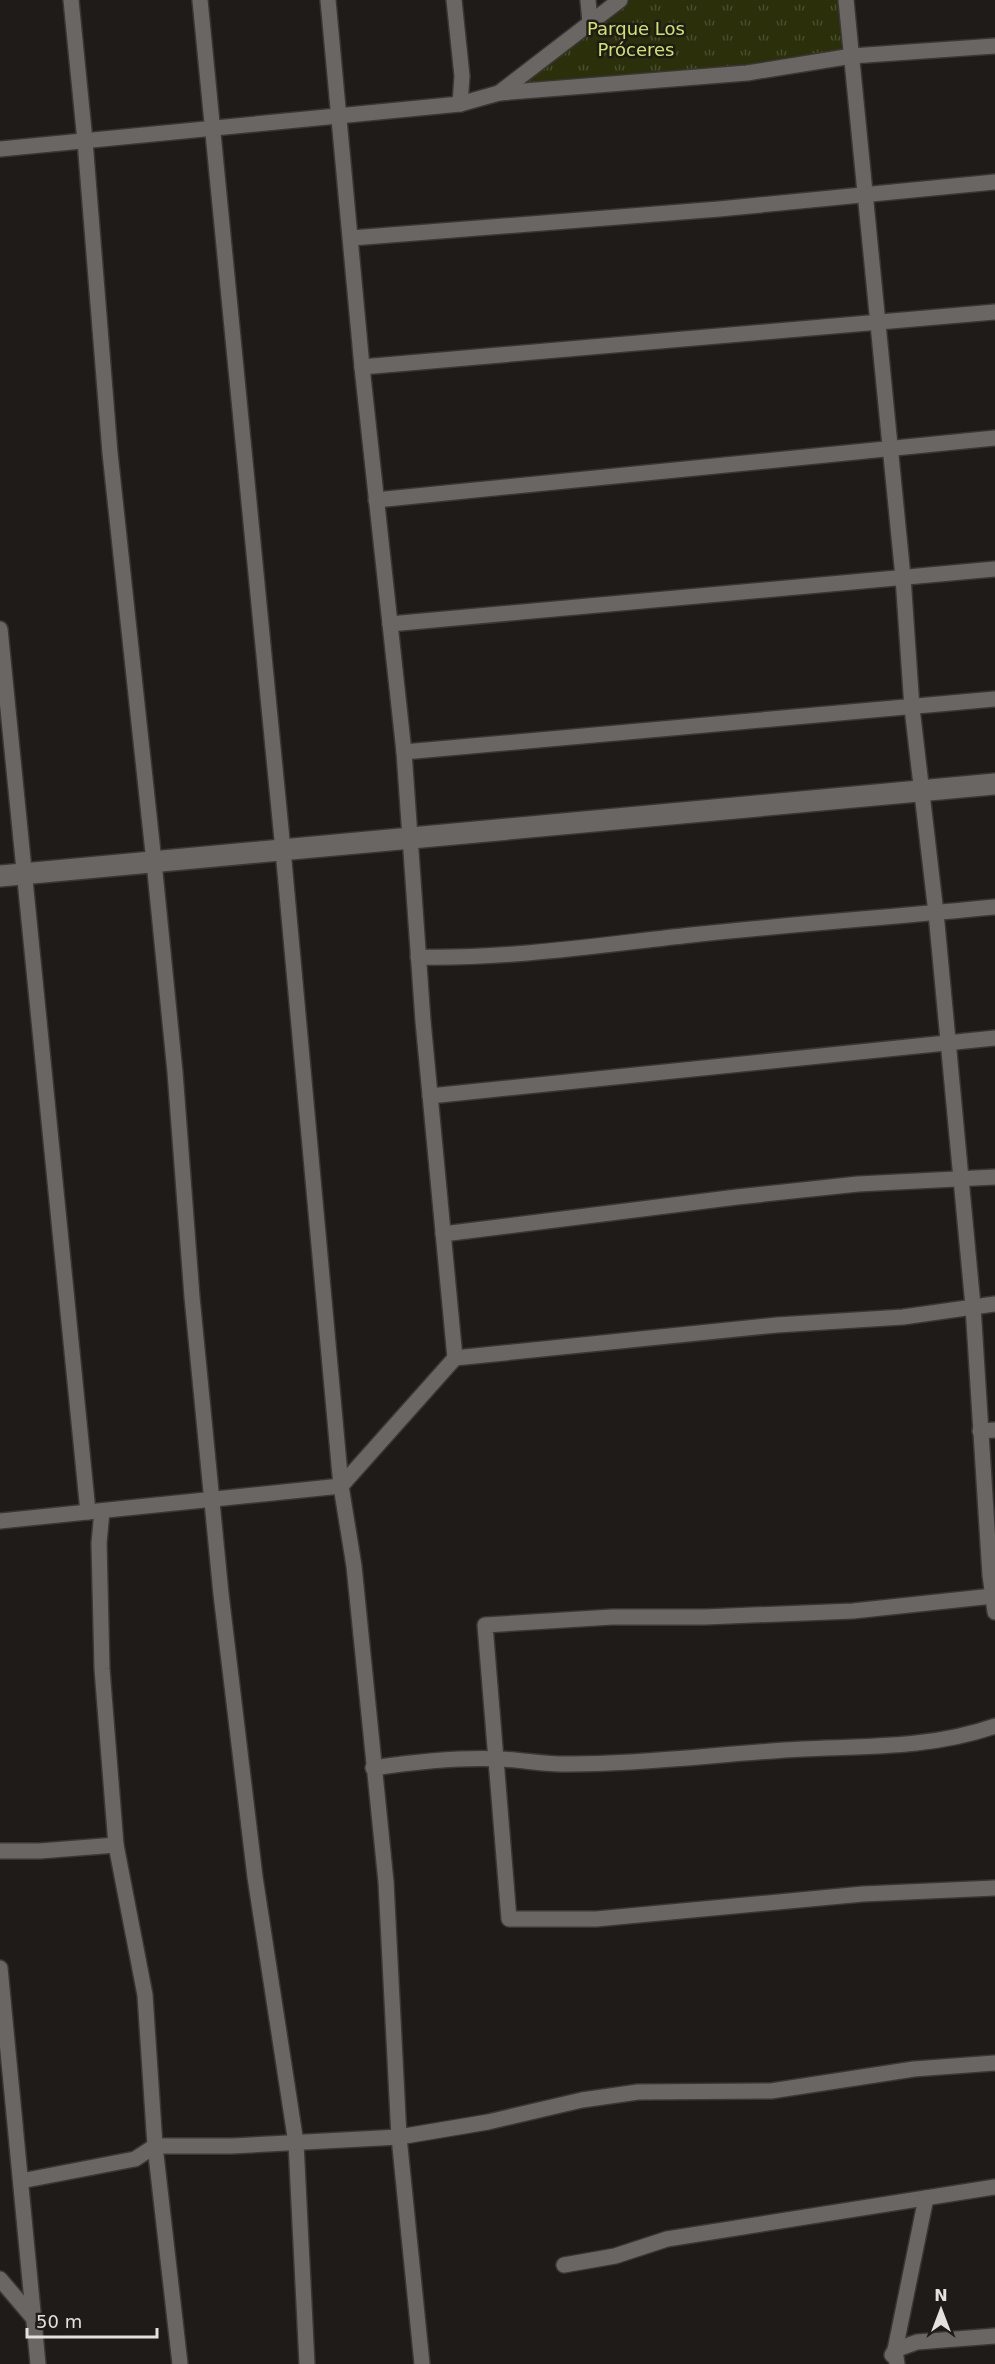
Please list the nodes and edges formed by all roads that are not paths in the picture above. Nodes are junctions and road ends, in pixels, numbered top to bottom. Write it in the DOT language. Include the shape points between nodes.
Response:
graph roads {
  1 [pos="70,0"];
  2 [pos="200,0"];
  3 [pos="328,0"];
  4 [pos="454,0"];
  5 [pos="588,0"];
  6 [pos="620,0"];
  7 [pos="846,0"];
  8 [pos="590,23"];
  9 [pos="995,46"];
  10 [pos="852,56"];
  11 [pos="498,93"];
  12 [pos="460,104"];
  13 [pos="338,115"];
  14 [pos="212,127"];
  15 [pos="85,141"];
  16 [pos="0,149"];
  17 [pos="995,182"];
  18 [pos="866,195"];
  19 [pos="351,238"];
  20 [pos="995,312"];
  21 [pos="878,322"];
  22 [pos="362,367"];
  23 [pos="995,438"];
  24 [pos="891,447"];
  25 [pos="376,500"];
  26 [pos="995,569"];
  27 [pos="903,577"];
  28 [pos="390,624"];
  29 [pos="0,629"];
  30 [pos="995,699"];
  31 [pos="912,708"];
  32 [pos="404,752"];
  33 [pos="995,784"];
  34 [pos="920,791"];
  35 [pos="410,838"];
  36 [pos="283,850"];
  37 [pos="154,862"];
  38 [pos="23,874"];
  39 [pos="0,876"];
  40 [pos="995,907"];
  41 [pos="936,913"];
  42 [pos="418,957"];
  43 [pos="995,1038"];
  44 [pos="948,1043"];
  45 [pos="430,1096"];
  46 [pos="995,1176"];
  47 [pos="961,1180"];
  48 [pos="443,1234"];
  49 [pos="995,1304"];
  50 [pos="973,1306"];
  51 [pos="455,1358"];
  52 [pos="987,1430"];
  53 [pos="340,1486"];
  54 [pos="213,1500"];
  55 [pos="95,1511"];
  56 [pos="0,1521"];
  57 [pos="991,1535"];
  58 [pos="993,1596"];
  59 [pos="995,1612"];
  60 [pos="995,1726"];
  61 [pos="497,1759"];
  62 [pos="373,1768"];
  63 [pos="116,1845"];
  64 [pos="0,1851"];
  65 [pos="995,1888"];
  66 [pos="0,1968"];
  67 [pos="995,2063"];
  68 [pos="399,2137"];
  69 [pos="296,2143"];
  70 [pos="155,2146"];
  71 [pos="21,2181"];
  72 [pos="995,2187"];
  73 [pos="926,2198"];
  74 [pos="564,2265"];
  75 [pos="0,2278"];
  76 [pos="34,2319"];
  77 [pos="995,2336"];
  78 [pos="421,2357"];
  79 [pos="896,2357"];
  80 [pos="38,2364"];
  81 [pos="180,2364"];
  82 [pos="307,2364"];
  83 [pos="429,2364"];
  84 [pos="887,2364"];
  1 -- 15 [label="street"];
  2 -- 14 [label="street"];
  3 -- 13 [label="street"];
  4 -- 12 [label="street" via="462,76"];
  5 -- 8 [label="street"];
  6 -- 8 [label="street"];
  7 -- 10 [label="street"];
  8 -- 11 [label="street"];
  9 -- 10 [label="street"];
  10 -- 11 [label="street" via="747,73"];
  10 -- 18 [label="street"];
  11 -- 12 [label="street"];
  12 -- 13 [label="street"];
  13 -- 14 [label="street"];
  13 -- 19 [label="street"];
  14 -- 15 [label="street"];
  14 -- 36 [label="street"];
  15 -- 16 [label="street"];
  15 -- 37 [label="street" via="110,453"];
  17 -- 18 [label="street"];
  18 -- 19 [label="street"];
  18 -- 21 [label="street"];
  19 -- 22 [label="street"];
  20 -- 21 [label="street"];
  21 -- 22 [label="street"];
  21 -- 24 [label="street"];
  22 -- 25 [label="street"];
  23 -- 24 [label="street"];
  24 -- 25 [label="street"];
  24 -- 27 [label="street"];
  25 -- 28 [label="street"];
  26 -- 27 [label="street"];
  27 -- 28 [label="street"];
  27 -- 31 [label="street"];
  28 -- 32 [label="street"];
  29 -- 38 [label="street"];
  30 -- 31 [label="street"];
  31 -- 32 [label="street"];
  31 -- 34 [label="street"];
  32 -- 35 [label="street"];
  33 -- 34 [label="street"];
  34 -- 35 [label="street"];
  34 -- 41 [label="street"];
  35 -- 36 [label="street"];
  35 -- 42 [label="street"];
  36 -- 37 [label="street"];
  36 -- 53 [label="street"];
  37 -- 38 [label="street"];
  37 -- 54 [label="street"];
  38 -- 39 [label="street"];
  38 -- 55 [label="street"];
  40 -- 41 [label="street"];
  41 -- 42 [label="street" via="509,955"];
  41 -- 44 [label="street"];
  42 -- 45 [label="street"];
  43 -- 44 [label="street"];
  44 -- 45 [label="street"];
  44 -- 47 [label="street"];
  45 -- 48 [label="street"];
  46 -- 47 [label="street"];
  47 -- 48 [label="street" via="858,1184"];
  47 -- 50 [label="street"];
  48 -- 51 [label="street"];
  49 -- 50 [label="street"];
  50 -- 51 [label="street" via="903,1317 777,1324"];
  50 -- 52 [label="street"];
  51 -- 53 [label="street"];
  52 -- 57 [label="street"];
  53 -- 54 [label="street"];
  53 -- 62 [label="street" via="354,1566"];
  54 -- 55 [label="street"];
  54 -- 69 [label="street" via="255,1877"];
  55 -- 56 [label="street"];
  55 -- 63 [label="street"];
  57 -- 58 [label="street"];
  58 -- 59 [label="street"];
  58 -- 61 [label="street" via="854,1611 612,1617 485,1625"];
  60 -- 61 [label="street" via="920,1744 570,1764"];
  61 -- 62 [label="street"];
  61 -- 65 [label="street" via="509,1919 596,1919 863,1894"];
  62 -- 68 [label="street" via="386,1882"];
  63 -- 64 [label="street"];
  63 -- 70 [label="street" via="145,1995"];
  66 -- 71 [label="street"];
  67 -- 68 [label="street" via="914,2069 771,2091 638,2092"];
  68 -- 69 [label="street"];
  68 -- 78 [label="street"];
  69 -- 70 [label="street"];
  69 -- 82 [label="street"];
  70 -- 71 [label="street" via="135,2158"];
  70 -- 81 [label="street"];
  71 -- 76 [label="street"];
  72 -- 73 [label="street"];
  73 -- 74 [label="street" via="668,2239 615,2256"];
  73 -- 79 [label="street"];
  75 -- 76 [label="street"];
  76 -- 80 [label="street"];
  77 -- 79 [label="street" via="917,2342"];
  78 -- 83 [label="street"];
  79 -- 84 [label="street"];
}
